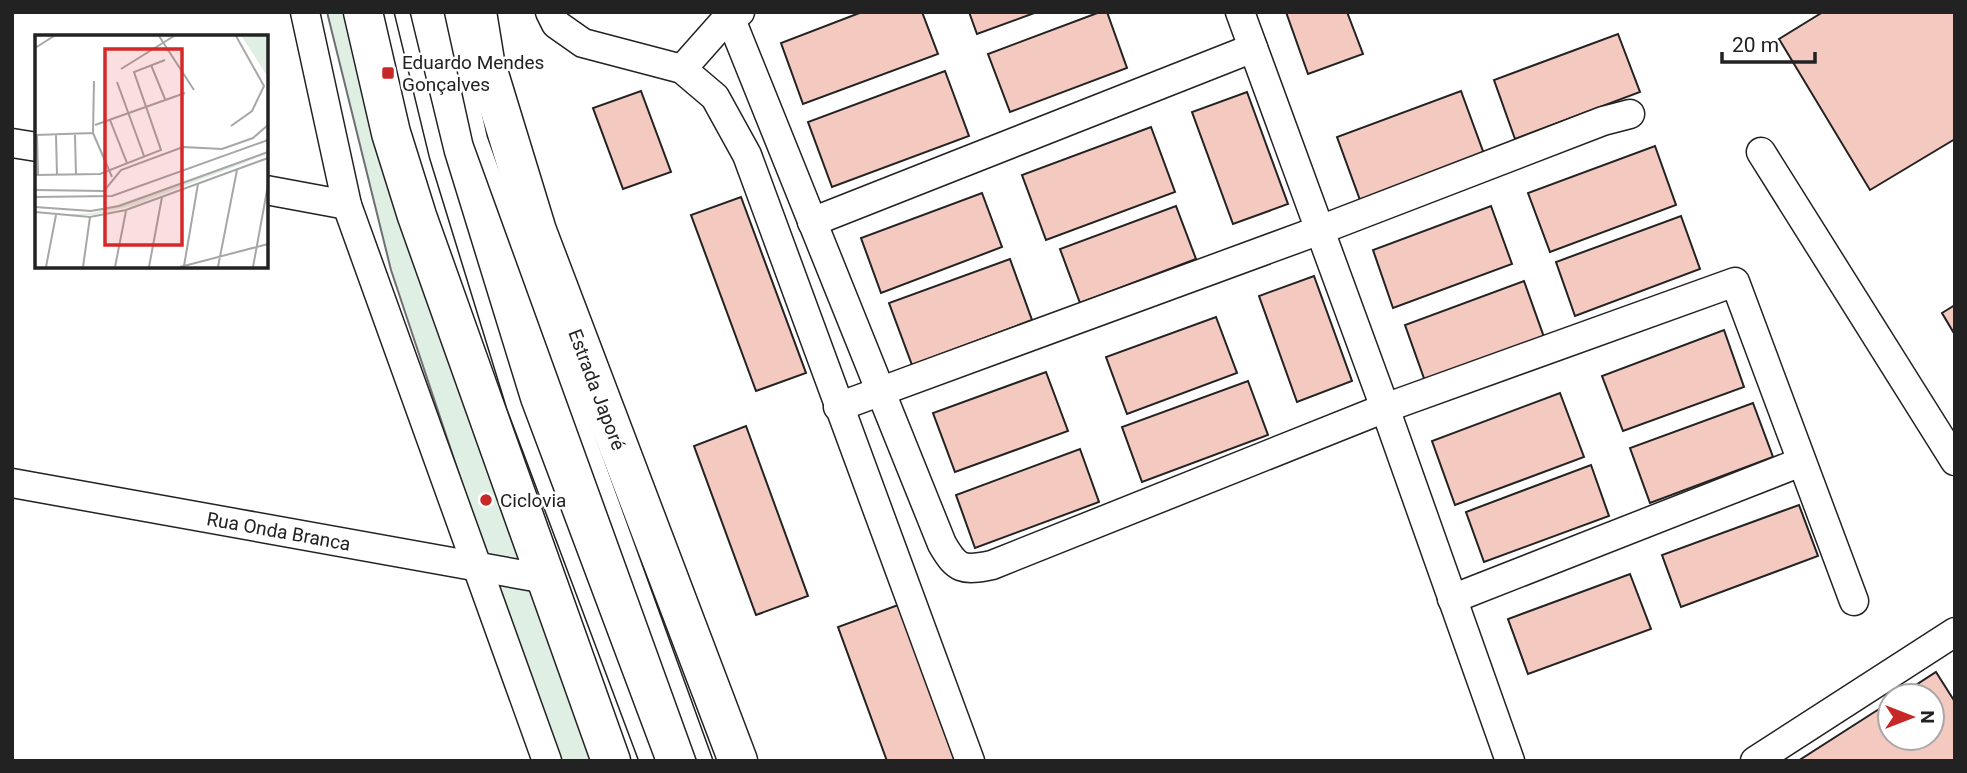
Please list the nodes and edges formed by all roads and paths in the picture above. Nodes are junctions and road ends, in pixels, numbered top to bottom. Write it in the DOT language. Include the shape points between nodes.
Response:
graph roads {
  1 [pos="305,12"];
  2 [pos="363,12"];
  3 [pos="402,12"];
  4 [pos="452,12"];
  5 [pos="477,12"];
  6 [pos="550,12"];
  7 [pos="1240,12"];
  8 [pos="732,14"];
  9 [pos="1253,48"];
  10 [pos="682,69"];
  11 [pos="1630,114"];
  12 [pos="12,143"];
  13 [pos="35,147"];
  14 [pos="1761,152"];
  15 [pos="268,190"];
  16 [pos="347,205"];
  17 [pos="812,222"];
  18 [pos="1320,230"];
  19 [pos="881,391"];
  20 [pos="838,407"];
  21 [pos="1385,408"];
  22 [pos="1955,461"];
  23 [pos="1801,462"];
  24 [pos="12,483"];
  25 [pos="478,567"];
  26 [pos="546,579"];
  27 [pos="1452,599"];
  28 [pos="1854,601"];
  29 [pos="1955,632"];
  30 [pos="547,761"];
  31 [pos="611,761"];
  32 [pos="647,761"];
  33 [pos="705,761"];
  34 [pos="737,761"];
  35 [pos="970,761"];
  36 [pos="1510,761"];
  37 [pos="1755,761"];
  1 -- 16 [label="street"];
  2 -- 26 [label="main road" via="391,133"];
  3 -- 32 [label="lane" via="437,156 514,406"];
  4 -- 33 [label="lane" via="481,139"];
  5 -- 34 [label="main road, Estrada Japoré" via="485,61 537,231"];
  6 -- 10 [label="street" via="556,24 583,43"];
  7 -- 9 [label="street"];
  8 -- 10 [label="street"];
  8 -- 17 [label="street"];
  9 -- 17 [label="street"];
  9 -- 18 [label="street"];
  10 -- 20 [label="street" via="715,97 747,155"];
  11 -- 18 [label="street"];
  12 -- 13 [label="street"];
  14 -- 22 [label="street"];
  15 -- 16 [label="street"];
  16 -- 25 [label="street"];
  17 -- 19 [label="street"];
  18 -- 19 [label="street"];
  18 -- 21 [label="street"];
  19 -- 20 [label="street"];
  19 -- 21 [label="street" via="942,544 952,562 972,569 992,565"];
  20 -- 35 [label="street"];
  21 -- 23 [label="street" via="1735,282"];
  21 -- 27 [label="street"];
  23 -- 27 [label="street"];
  23 -- 28 [label="street"];
  24 -- 25 [label="street, Rua Onda Branca"];
  25 -- 26 [label="street, Rua Onda Branca"];
  25 -- 30 [label="street"];
  26 -- 31 [label="main road"];
  27 -- 36 [label="street"];
  29 -- 37 [label="street"];
}
